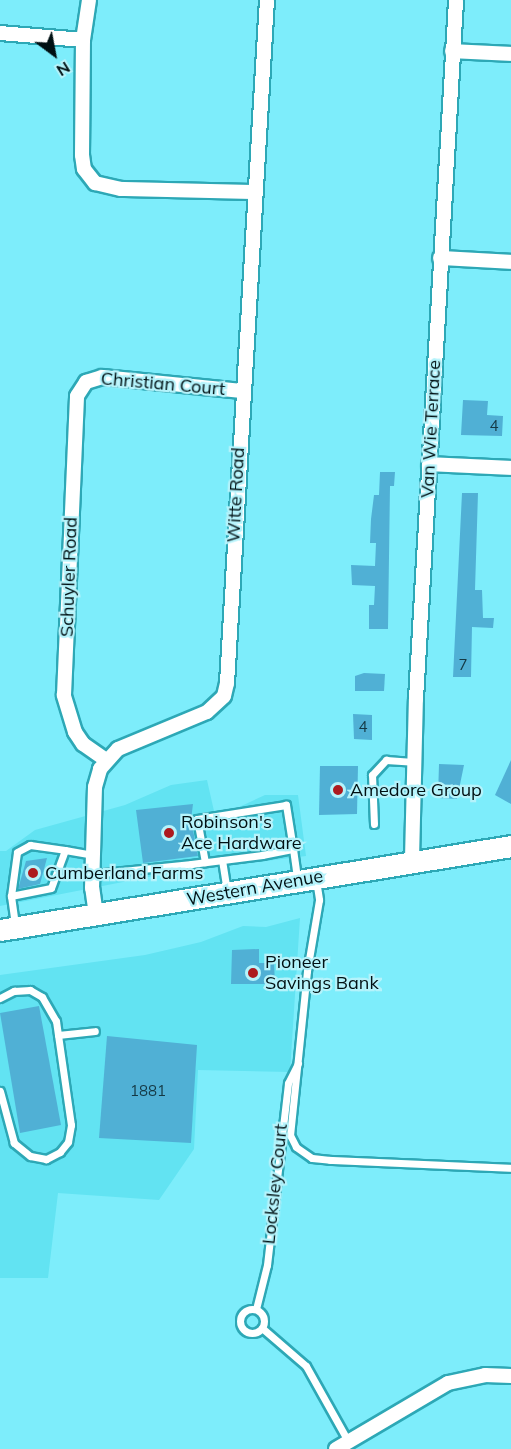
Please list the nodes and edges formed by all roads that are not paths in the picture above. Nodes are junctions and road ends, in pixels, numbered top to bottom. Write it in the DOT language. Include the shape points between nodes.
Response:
graph roads {
  1 [pos="89,0"];
  2 [pos="267,0"];
  3 [pos="456,0"];
  4 [pos="0,33"];
  5 [pos="83,40"];
  6 [pos="452,51"];
  7 [pos="511,54"];
  8 [pos="256,192"];
  9 [pos="440,258"];
  10 [pos="511,262"];
  11 [pos="86,382"];
  12 [pos="242,391"];
  13 [pos="429,464"];
  14 [pos="511,468"];
  15 [pos="106,760"];
  16 [pos="413,762"];
  17 [pos="374,824"];
  18 [pos="511,846"];
  19 [pos="293,849"];
  20 [pos="64,850"];
  21 [pos="93,855"];
  22 [pos="412,859"];
  23 [pos="222,860"];
  24 [pos="205,862"];
  25 [pos="93,874"];
  26 [pos="307,879"];
  27 [pos="228,892"];
  28 [pos="11,896"];
  29 [pos="96,915"];
  30 [pos="8,929"];
  31 [pos="0,996"];
  32 [pos="95,1032"];
  33 [pos="58,1035"];
  34 [pos="300,1061"];
  35 [pos="0,1091"];
  36 [pos="511,1168"];
  37 [pos="256,1309"];
  38 [pos="262,1328"];
  39 [pos="511,1376"];
  40 [pos="342,1445"];
  1 -- 5 [label="street"];
  2 -- 8 [label="street, Witte Road"];
  3 -- 6 [label="street, Van Wie Terrace"];
  4 -- 5 [label="street"];
  5 -- 8 [label="street" via="82,155 84,169 95,183 121,189"];
  6 -- 7 [label="street"];
  6 -- 9 [label="street, Van Wie Terrace"];
  8 -- 12 [label="street, Witte Road"];
  9 -- 10 [label="street"];
  9 -- 13 [label="street, Van Wie Terrace"];
  11 -- 12 [label="street, Christian Court" via="102,377"];
  11 -- 15 [label="street, Schuyler Road" via="76,396 64,695 75,732 83,744"];
  12 -- 15 [label="street, Witte Road" via="224,696 196,718 131,743"];
  13 -- 14 [label="street"];
  13 -- 16 [label="street, Van Wie Terrace"];
  15 -- 21 [label="street" via="95,787"];
  16 -- 17 [label="lane" via="386,760 372,775"];
  16 -- 22 [label="street, Van Wie Terrace"];
  18 -- 22 [label="main road, Western Avenue"];
  19 -- 23 [label="lane"];
  19 -- 24 [label="lane" via="286,805 197,819"];
  19 -- 26 [label="lane"];
  20 -- 21 [label="lane"];
  20 -- 28 [label="lane" via="51,888"];
  20 -- 28 [label="lane" via="30,845 17,852"];
  21 -- 25 [label="street"];
  22 -- 26 [label="main road, Western Avenue"];
  23 -- 24 [label="lane"];
  23 -- 27 [label="lane"];
  24 -- 25 [label="lane"];
  25 -- 29 [label="street"];
  26 -- 27 [label="main road, Western Avenue"];
  26 -- 34 [label="lane" via="319,900 307,971"];
  27 -- 29 [label="main road, Western Avenue"];
  28 -- 30 [label="lane"];
  29 -- 30 [label="main road, Western Avenue"];
  31 -- 33 [label="lane" via="30,990 42,997 51,1008"];
  32 -- 33 [label="lane"];
  33 -- 35 [label="lane" via="70,1125 68,1142 60,1152 46,1159 30,1156 14,1143"];
  34 -- 36 [label="lane" via="290,1135 296,1147 312,1158"];
  34 -- 37 [label="lane, Locksley Court" via="288,1083 267,1265"];
  37 -- 38 [label="lane" via="264,1317"];
  37 -- 38 [label="lane, Locksley Court" via="242,1314 241,1326 251,1333"];
  38 -- 40 [label="lane, Locksley Court" via="306,1366"];
  39 -- 40 [label="street" via="485,1375 448,1383"];
}
